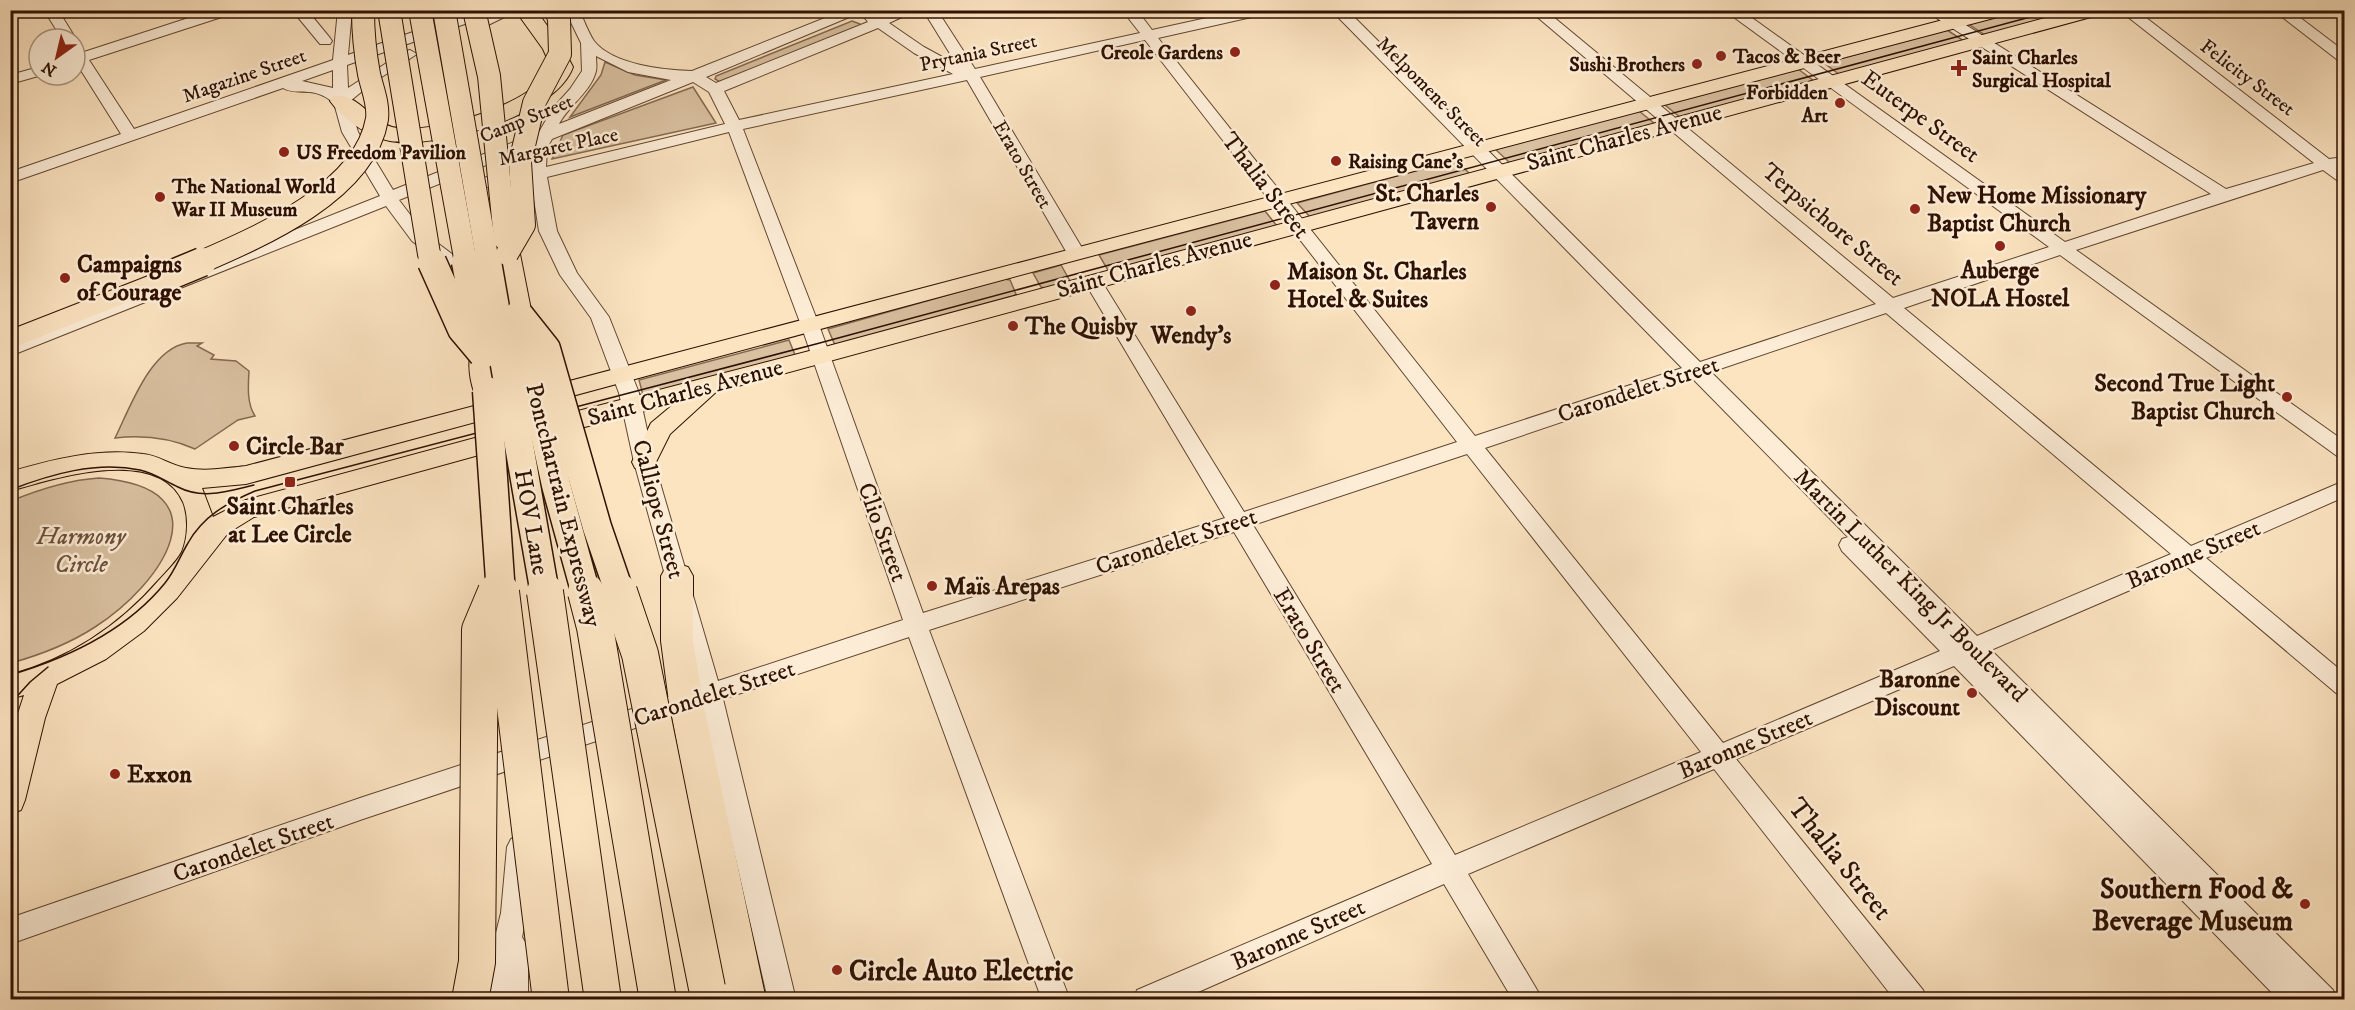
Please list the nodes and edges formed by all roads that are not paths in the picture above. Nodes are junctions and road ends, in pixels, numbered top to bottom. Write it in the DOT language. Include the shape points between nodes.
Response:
graph roads {
  1 [pos="51,10"];
  2 [pos="229,10"];
  3 [pos="299,10"];
  4 [pos="345,10"];
  5 [pos="363,10"];
  6 [pos="389,10"];
  7 [pos="420,10"];
  8 [pos="444,10"];
  9 [pos="474,10"];
  10 [pos="490,10"];
  11 [pos="512,10"];
  12 [pos="525,10"];
  13 [pos="860,10"];
  14 [pos="910,10"];
  15 [pos="930,10"];
  16 [pos="1129,10"];
  17 [pos="1265,10"];
  18 [pos="1323,10"];
  19 [pos="1338,10"];
  20 [pos="1536,10"];
  21 [pos="1731,10"];
  22 [pos="1931,10"];
  23 [pos="2003,10"];
  24 [pos="2096,10"];
  25 [pos="2126,10"];
  26 [pos="2280,10"];
  27 [pos="568,11"];
  28 [pos="879,23"];
  29 [pos="1952,24"];
  30 [pos="62,27"];
  31 [pos="1149,36"];
  32 [pos="325,41"];
  33 [pos="1980,41"];
  34 [pos="588,43"];
  35 [pos="87,53"];
  36 [pos="2344,58"];
  37 [pos="1804,63"];
  38 [pos="340,64"];
  39 [pos="87,71"];
  40 [pos="27,75"];
  41 [pos="971,75"];
  42 [pos="694,76"];
  43 [pos="10,80"];
  44 [pos="1830,81"];
  45 [pos="273,87"];
  46 [pos="715,89"];
  47 [pos="341,101"];
  48 [pos="1647,104"];
  49 [pos="1672,124"];
  50 [pos="734,126"];
  51 [pos="544,135"];
  52 [pos="130,136"];
  53 [pos="1469,151"];
  54 [pos="2335,163"];
  55 [pos="1492,173"];
  56 [pos="538,174"];
  57 [pos="10,178"];
  58 [pos="2344,178"];
  59 [pos="2224,195"];
  60 [pos="389,199"];
  61 [pos="1279,201"];
  62 [pos="1298,225"];
  63 [pos="2063,249"];
  64 [pos="1076,253"];
  65 [pos="507,254"];
  66 [pos="1014,270"];
  67 [pos="1093,280"];
  68 [pos="1030,298"];
  69 [pos="1891,305"];
  70 [pos="519,315"];
  71 [pos="810,325"];
  72 [pos="10,340"];
  73 [pos="10,350"];
  74 [pos="483,354"];
  75 [pos="821,356"];
  76 [pos="1689,373"];
  77 [pos="621,374"];
  78 [pos="710,385"];
  79 [pos="632,406"];
  80 [pos="488,409"];
  81 [pos="494,442"];
  82 [pos="1471,445"];
  83 [pos="2344,451"];
  84 [pos="644,462"];
  85 [pos="179,477"];
  86 [pos="10,482"];
  87 [pos="2344,489"];
  88 [pos="1238,522"];
  89 [pos="194,556"];
  90 [pos="2190,556"];
  91 [pos="677,576"];
  92 [pos="500,583"];
  93 [pos="916,625"];
  94 [pos="1966,651"];
  95 [pos="46,676"];
  96 [pos="2344,686"];
  97 [pos="10,687"];
  98 [pos="698,698"];
  99 [pos="529,755"];
  100 [pos="1718,755"];
  101 [pos="10,800"];
  102 [pos="1449,868"];
  103 [pos="514,913"];
  104 [pos="10,931"];
  105 [pos="708,994"];
  106 [pos="470,999"];
  107 [pos="493,999"];
  108 [pos="514,999"];
  109 [pos="551,999"];
  110 [pos="603,999"];
  111 [pos="658,999"];
  112 [pos="746,999"];
  113 [pos="782,999"];
  114 [pos="1056,999"];
  115 [pos="1147,999"];
  116 [pos="1529,999"];
  117 [pos="1913,999"];
  118 [pos="2299,999"];
  119 [pos="2323,999"];
  1 -- 30 [label="street"];
  2 -- 35 [label="street"];
  3 -- 32 [label="street"];
  4 -- 38 [label="street"];
  5 -- 72 [label="highway, bridge" via="364,42 377,117 371,142 350,173 321,198 252,239"];
  6 -- 74 [label="highway, bridge" via="429,254 462,329"];
  7 -- 74 [label="highway, Pontchartrain Expressway, bridge"];
  8 -- 110 [label="highway, HOV Lane, bridge" via="545,595"];
  9 -- 65 [label="highway, Pontchartrain Expressway, bridge" via="489,76"];
  10 -- 38 [label="street, Magazine Street"];
  11 -- 47 [label="street" via="412,52"];
  12 -- 47 [label="highway" via="554,48 562,67 557,79 516,107 484,121 408,136 389,134"];
  13 -- 28 [label="street"];
  13 -- 42 [label="street, Camp Street"];
  14 -- 28 [label="street"];
  15 -- 41 [label="street, Erato Street"];
  16 -- 31 [label="street, Thalia Street"];
  17 -- 31 [label="street, Prytania Street"];
  18 -- 53 [label="street, Melpomene Street"];
  19 -- 53 [label="street, Melpomene Street"];
  20 -- 48 [label="street, Terpsichore Street"];
  21 -- 37 [label="street, Euterpe Street"];
  22 -- 29 [label="street"];
  23 -- 29 [label="main road, Saint Charles Avenue"];
  24 -- 33 [label="main road, Saint Charles Avenue"];
  25 -- 54 [label="street, Felicity Street"];
  26 -- 36 [label="street"];
  27 -- 34 [label="street, Calliope Street"];
  27 -- 65 [label="highway, bridge" via="559,19 560,54 534,103 526,131 520,162 524,225"];
  28 -- 41 [label="street" via="931,57"];
  28 -- 46 [label="street"];
  29 -- 33 [label="street"];
  29 -- 37 [label="main road, Saint Charles Avenue"];
  31 -- 41 [label="street, Prytania Street"];
  31 -- 61 [label="street, Thalia Street"];
  33 -- 44 [label="main road, Saint Charles Avenue"];
  33 -- 59 [label="street"];
  34 -- 42 [label="street" via="633,69"];
  34 -- 51 [label="street, Calliope Street" via="589,70"];
  37 -- 44 [label="street, Euterpe Street"];
  37 -- 48 [label="main road, Saint Charles Avenue"];
  38 -- 45 [label="street, Magazine Street"];
  38 -- 47 [label="street"];
  39 -- 52 [label="street"];
  40 -- 43 [label="street"];
  41 -- 50 [label="street, Prytania Street"];
  41 -- 64 [label="street, Erato Street"];
  42 -- 46 [label="street"];
  42 -- 51 [label="street, Camp Street"];
  44 -- 49 [label="main road, Saint Charles Avenue"];
  44 -- 63 [label="street, Euterpe Street"];
  45 -- 47 [label="street" via="305,85 329,90"];
  45 -- 52 [label="street, Magazine Street"];
  46 -- 50 [label="street, Clio Street"];
  47 -- 60 [label="street" via="350,132"];
  48 -- 49 [label="street, Terpsichore Street"];
  48 -- 53 [label="main road, Saint Charles Avenue"];
  49 -- 55 [label="main road, Saint Charles Avenue"];
  49 -- 69 [label="street, Terpsichore Street"];
  50 -- 56 [label="street, Margaret Place"];
  50 -- 71 [label="street, Clio Street"];
  51 -- 56 [label="street, Calliope Street"];
  51 -- 60 [label="street, Camp Street"];
  52 -- 57 [label="street, Magazine Street"];
  53 -- 55 [label="street, Melpomene Street"];
  53 -- 61 [label="main road, Saint Charles Avenue"];
  54 -- 58 [label="street, Felicity Street"];
  54 -- 59 [label="street, Carondelet Street"];
  55 -- 62 [label="main road, Saint Charles Avenue"];
  55 -- 76 [label="street, Martin Luther King Jr Boulevard"];
  56 -- 60 [label="street, Margaret Place"];
  56 -- 77 [label="street, Calliope Street" via="548,231 569,275 600,317"];
  59 -- 63 [label="street, Carondelet Street"];
  60 -- 73 [label="street, Camp Street"];
  60 -- 80 [label="street" via="418,237 458,267 467,288"];
  61 -- 62 [label="street, Thalia Street"];
  61 -- 64 [label="main road, Saint Charles Avenue"];
  62 -- 67 [label="main road, Saint Charles Avenue"];
  62 -- 82 [label="street, Thalia Street"];
  63 -- 69 [label="street, Carondelet Street"];
  63 -- 83 [label="street, Euterpe Street"];
  64 -- 66 [label="main road, Saint Charles Avenue"];
  64 -- 67 [label="main road"];
  65 -- 70 [label="highway, Pontchartrain Expressway"];
  66 -- 68 [label="main road"];
  66 -- 71 [label="main road, Saint Charles Avenue"];
  67 -- 68 [label="main road, Saint Charles Avenue"];
  67 -- 88 [label="street, Erato Street"];
  68 -- 75 [label="main road, Saint Charles Avenue"];
  69 -- 76 [label="street, Carondelet Street"];
  69 -- 90 [label="street, Terpsichore Street"];
  70 -- 105 [label="highway, bridge" via="546,349 597,527 640,654"];
  70 -- 111 [label="highway, Pontchartrain Expressway, bridge" via="556,485 596,627"];
  71 -- 75 [label="street, Clio Street"];
  71 -- 77 [label="main road, Saint Charles Avenue"];
  74 -- 92 [label="highway, Pontchartrain Expressway, bridge"];
  75 -- 78 [label="main road, Saint Charles Avenue"];
  75 -- 93 [label="street, Clio Street"];
  76 -- 82 [label="street, Carondelet Street"];
  76 -- 94 [label="street, Martin Luther King Jr Boulevard"];
  77 -- 79 [label="street, Calliope Street"];
  77 -- 80 [label="main road, Saint Charles Avenue"];
  78 -- 79 [label="main road, Saint Charles Avenue"];
  78 -- 84 [label="main road" via="660,429"];
  79 -- 81 [label="main road, Saint Charles Avenue"];
  79 -- 84 [label="street, Calliope Street"];
  80 -- 81 [label="street"];
  80 -- 85 [label="main road, Saint Charles Avenue" via="246,475 214,479"];
  81 -- 89 [label="main road, Saint Charles Avenue" via="246,510 220,525"];
  81 -- 99 [label="street" via="525,660"];
  82 -- 88 [label="street, Carondelet Street"];
  82 -- 100 [label="street, Thalia Street"];
  84 -- 91 [label="street, Calliope Street"];
  85 -- 86 [label="main road, Saint Charles Avenue" via="155,465 117,461 41,471"];
  85 -- 89 [label="main road, Saint Charles Avenue" via="194,493 199,508"];
  87 -- 90 [label="street, Baronne Street"];
  88 -- 93 [label="street, Carondelet Street"];
  88 -- 102 [label="street, Erato Street"];
  89 -- 95 [label="main road, Saint Charles Avenue" via="165,593 114,641"];
  90 -- 94 [label="street, Baronne Street"];
  90 -- 96 [label="street, Terpsichore Street"];
  91 -- 98 [label="highway" via="677,641"];
  92 -- 106 [label="highway, bridge" via="480,630 477,962"];
  92 -- 109 [label="highway, Pontchartrain Expressway, bridge"];
  93 -- 98 [label="street, Carondelet Street"];
  93 -- 114 [label="street, Clio Street"];
  94 -- 100 [label="street, Baronne Street"];
  94 -- 118 [label="street, Martin Luther King Jr Boulevard"];
  94 -- 119 [label="street, Martin Luther King Jr Boulevard"];
  95 -- 97 [label="main road, Saint Charles Avenue"];
  95 -- 101 [label="main road" via="30,718"];
  98 -- 99 [label="street, Carondelet Street"];
  98 -- 112 [label="highway" via="717,853"];
  98 -- 113 [label="street"];
  99 -- 103 [label="street"];
  99 -- 104 [label="street, Carondelet Street" via="363,808"];
  100 -- 102 [label="street, Baronne Street"];
  100 -- 117 [label="street, Thalia Street"];
  102 -- 115 [label="street, Baronne Street"];
  102 -- 116 [label="street, Erato Street"];
  103 -- 107 [label="street"];
  103 -- 108 [label="street"];
}
